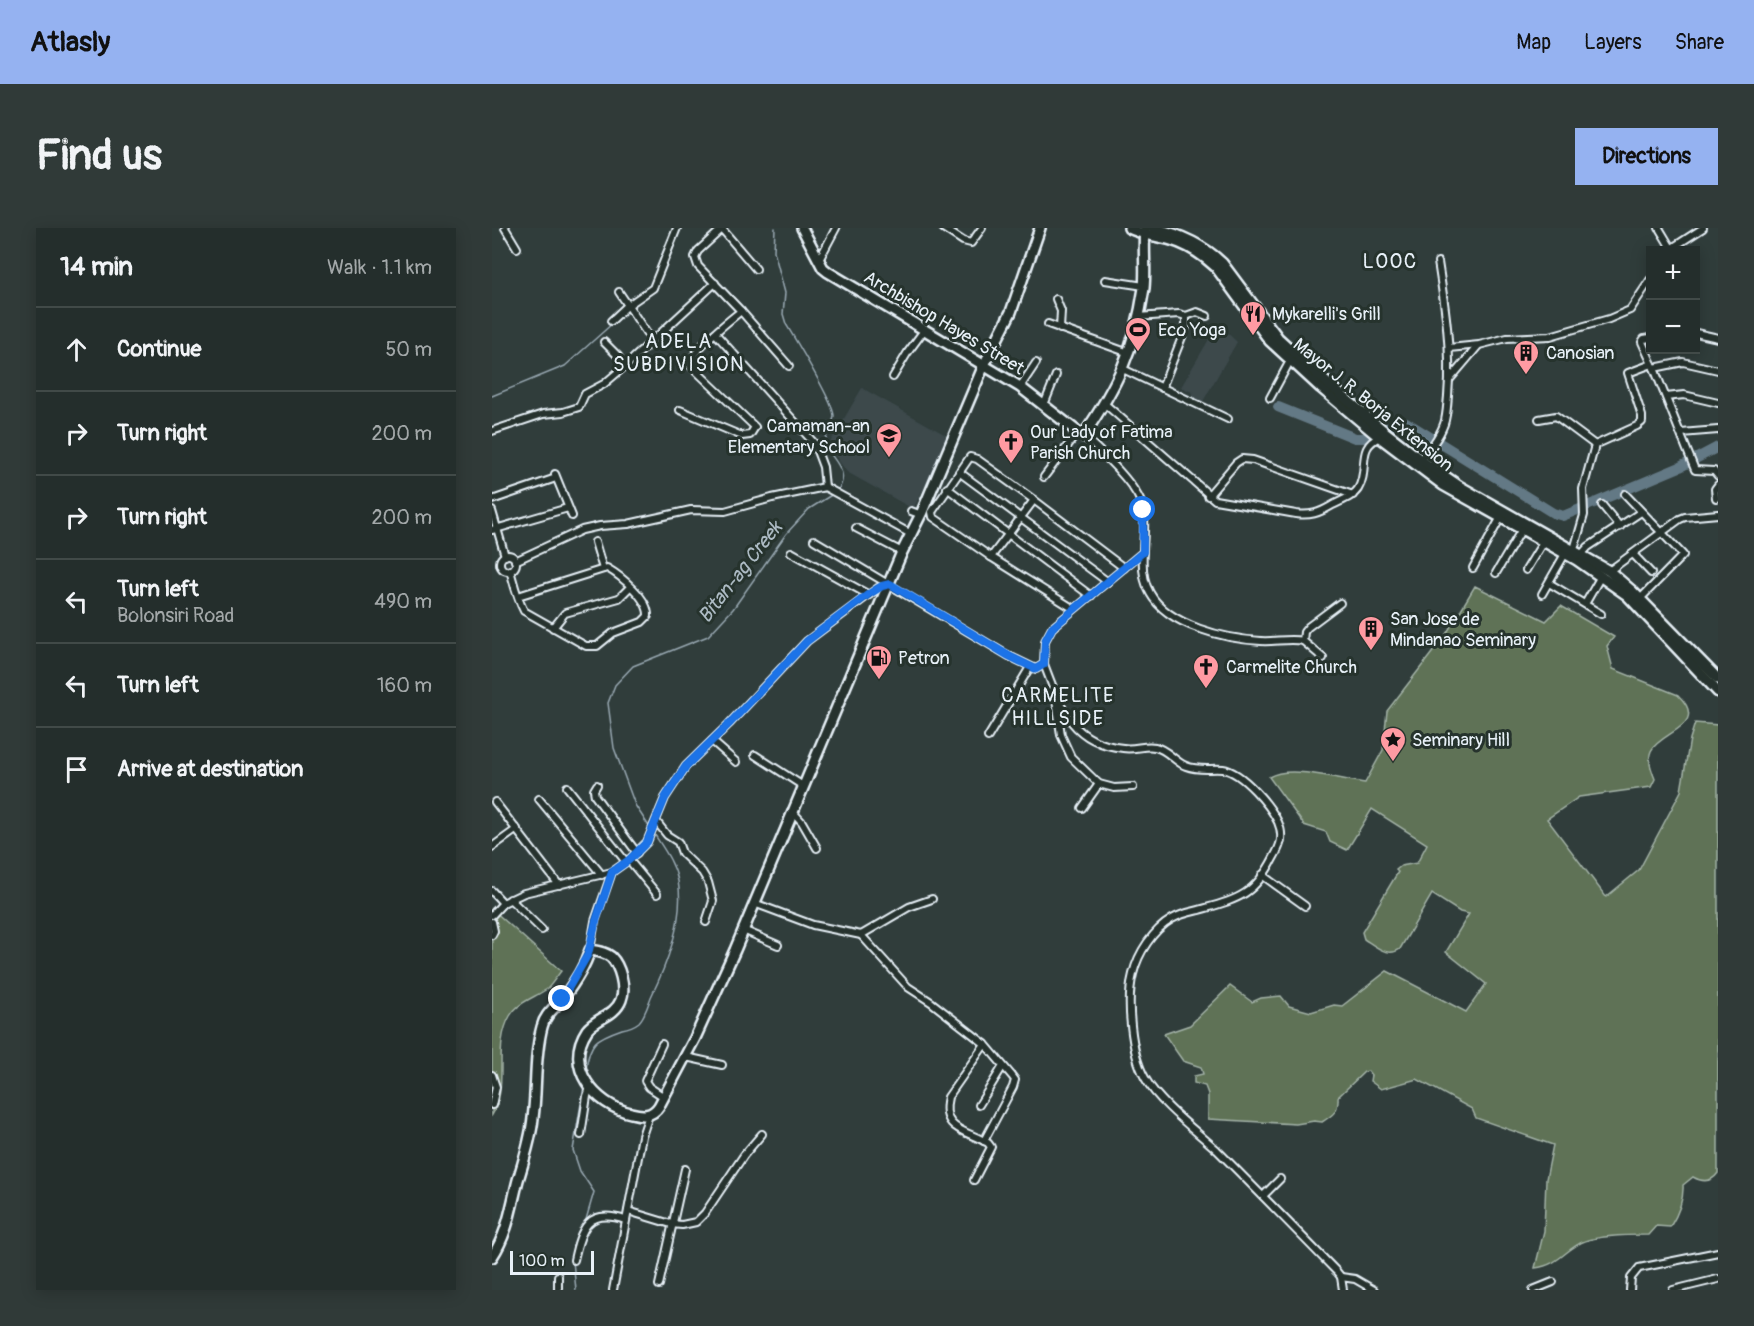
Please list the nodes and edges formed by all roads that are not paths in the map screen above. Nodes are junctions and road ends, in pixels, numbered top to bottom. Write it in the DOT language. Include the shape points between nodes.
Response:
graph roads {
  1 [pos="505,228"];
  2 [pos="676,228"];
  3 [pos="802,228"];
  4 [pos="836,228"];
  5 [pos="943,228"];
  6 [pos="982,228"];
  7 [pos="1040,228"];
  8 [pos="1129,228"];
  9 [pos="1153,228"];
  10 [pos="1659,228"];
  11 [pos="1702,228"];
  12 [pos="722,229"];
  13 [pos="1145,231"];
  14 [pos="1668,246"];
  15 [pos="1675,246"];
  16 [pos="517,248"];
  17 [pos="819,260"];
  18 [pos="1438,262"];
  19 [pos="1219,265"];
  20 [pos="756,269"];
  21 [pos="1105,280"];
  22 [pos="715,283"];
  23 [pos="1144,286"];
  24 [pos="1646,286"];
  25 [pos="619,292"];
  26 [pos="1056,299"];
  27 [pos="1250,307"];
  28 [pos="629,308"];
  29 [pos="741,311"];
  30 [pos="1186,316"];
  31 [pos="1207,316"];
  32 [pos="1138,317"];
  33 [pos="611,321"];
  34 [pos="1048,324"];
  35 [pos="1060,328"];
  36 [pos="925,329"];
  37 [pos="715,333"];
  38 [pos="1700,334"];
  39 [pos="1718,338"];
  40 [pos="1646,339"];
  41 [pos="652,341"];
  42 [pos="604,342"];
  43 [pos="1479,345"];
  44 [pos="1449,348"];
  45 [pos="1646,351"];
  46 [pos="1129,353"];
  47 [pos="1648,354"];
  48 [pos="1290,361"];
  49 [pos="1036,363"];
  50 [pos="984,365"];
  51 [pos="789,366"];
  52 [pos="1653,366"];
  53 [pos="624,367"];
  54 [pos="1123,369"];
  55 [pos="1718,370"];
  56 [pos="1056,375"];
  57 [pos="893,377"];
  58 [pos="1449,380"];
  59 [pos="1020,387"];
  60 [pos="1162,388"];
  61 [pos="1666,397"];
  62 [pos="1270,398"];
  63 [pos="1718,403"];
  64 [pos="1104,404"];
  65 [pos="1044,405"];
  66 [pos="680,410"];
  67 [pos="1228,419"];
  68 [pos="1539,419"];
  69 [pos="1367,421"];
  70 [pos="1718,430"];
  71 [pos="492,431"];
  72 [pos="1681,433"];
  73 [pos="1080,434"];
  74 [pos="1383,435"];
  75 [pos="1595,445"];
  76 [pos="1418,463"];
  77 [pos="959,472"];
  78 [pos="1718,476"];
  79 [pos="1044,477"];
  80 [pos="1718,485"];
  81 [pos="947,488"];
  82 [pos="828,489"];
  83 [pos="1625,494"];
  84 [pos="1353,495"];
  85 [pos="1209,496"];
  86 [pos="1716,498"];
  87 [pos="492,500"];
  88 [pos="1034,500"];
  89 [pos="1602,506"];
  90 [pos="568,508"];
  91 [pos="1492,508"];
  92 [pos="492,511"];
  93 [pos="910,511"];
  94 [pos="922,512"];
  95 [pos="1641,512"];
  96 [pos="1718,514"];
  97 [pos="572,516"];
  98 [pos="1021,517"];
  99 [pos="1501,517"];
  100 [pos="1620,527"];
  101 [pos="856,528"];
  102 [pos="1522,529"];
  103 [pos="495,530"];
  104 [pos="1663,532"];
  105 [pos="911,534"];
  106 [pos="1008,535"];
  107 [pos="814,540"];
  108 [pos="595,542"];
  109 [pos="1543,542"];
  110 [pos="791,552"];
  111 [pos="902,552"];
  112 [pos="1143,552"];
  113 [pos="1633,554"];
  114 [pos="1574,555"];
  115 [pos="505,556"];
  116 [pos="991,557"];
  117 [pos="515,561"];
  118 [pos="501,566"];
  119 [pos="492,568"];
  120 [pos="603,568"];
  121 [pos="1124,568"];
  122 [pos="1473,568"];
  123 [pos="510,570"];
  124 [pos="1526,570"];
  125 [pos="1496,573"];
  126 [pos="1651,573"];
  127 [pos="1605,574"];
  128 [pos="1108,582"];
  129 [pos="1549,583"];
  130 [pos="886,585"];
  131 [pos="630,587"];
  132 [pos="1630,593"];
  133 [pos="869,594"];
  134 [pos="1542,594"];
  135 [pos="518,596"];
  136 [pos="1091,596"];
  137 [pos="1640,599"];
  138 [pos="1340,603"];
  139 [pos="1585,604"];
  140 [pos="1074,609"];
  141 [pos="1601,614"];
  142 [pos="553,628"];
  143 [pos="1303,641"];
  144 [pos="1323,658"];
  145 [pos="1044,664"];
  146 [pos="1030,667"];
  147 [pos="1718,679"];
  148 [pos="1718,692"];
  149 [pos="1056,695"];
  150 [pos="988,736"];
  151 [pos="712,741"];
  152 [pos="754,755"];
  153 [pos="736,762"];
  154 [pos="1099,784"];
  155 [pos="597,785"];
  156 [pos="803,786"];
  157 [pos="567,787"];
  158 [pos="1133,787"];
  159 [pos="538,799"];
  160 [pos="495,802"];
  161 [pos="1082,808"];
  162 [pos="793,812"];
  163 [pos="655,823"];
  164 [pos="517,829"];
  165 [pos="492,847"];
  166 [pos="818,848"];
  167 [pos="637,853"];
  168 [pos="628,861"];
  169 [pos="612,872"];
  170 [pos="602,874"];
  171 [pos="1262,876"];
  172 [pos="559,885"];
  173 [pos="492,891"];
  174 [pos="657,894"];
  175 [pos="510,899"];
  176 [pos="932,899"];
  177 [pos="504,903"];
  178 [pos="754,903"];
  179 [pos="1305,906"];
  180 [pos="492,915"];
  181 [pos="492,922"];
  182 [pos="706,922"];
  183 [pos="542,930"];
  184 [pos="743,930"];
  185 [pos="492,935"];
  186 [pos="861,935"];
  187 [pos="778,945"];
  188 [pos="590,950"];
  189 [pos="662,1044"];
  190 [pos="985,1044"];
  191 [pos="686,1057"];
  192 [pos="722,1065"];
  193 [pos="1003,1066"];
  194 [pos="492,1076"];
  195 [pos="587,1083"];
  196 [pos="664,1097"];
  197 [pos="492,1105"];
  198 [pos="979,1105"];
  199 [pos="649,1115"];
  200 [pos="762,1134"];
  201 [pos="581,1135"];
  202 [pos="984,1141"];
  203 [pos="685,1169"];
  204 [pos="1280,1179"];
  205 [pos="974,1180"];
  206 [pos="1263,1196"];
  207 [pos="628,1211"];
  208 [pos="625,1220"];
  209 [pos="671,1224"];
  210 [pos="1718,1251"];
  211 [pos="492,1257"];
  212 [pos="574,1260"];
  213 [pos="558,1276"];
  214 [pos="1341,1277"];
  215 [pos="1718,1279"];
  216 [pos="1553,1282"];
  217 [pos="659,1285"];
  218 [pos="558,1290"];
  219 [pos="613,1290"];
  220 [pos="1343,1290"];
  221 [pos="1374,1290"];
  222 [pos="1533,1290"];
  223 [pos="1630,1290"];
  224 [pos="1673,1290"];
  1 -- 16 [label="street"];
  2 -- 28 [label="street" via="653,288"];
  3 -- 17 [label="main road, Archbishop Hayes Street"];
  4 -- 17 [label="street"];
  5 -- 6 [label="street" via="971,243"];
  7 -- 50 [label="main road" via="1019,292"];
  8 -- 13 [label="main road, Mayor J. R. Borja Extension"];
  9 -- 19 [label="main road, Mayor J. R. Borja Extension" via="1198,244"];
  10 -- 14 [label="street"];
  11 -- 15 [label="street"];
  12 -- 20 [label="street"];
  12 -- 22 [label="street" via="695,257 698,266"];
  13 -- 19 [label="main road, Mayor J. R. Borja Extension" via="1182,244"];
  13 -- 23 [label="main road"];
  17 -- 36 [label="main road, Archbishop Hayes Street" via="833,277"];
  18 -- 44 [label="street"];
  19 -- 27 [label="main road, Mayor J. R. Borja Extension"];
  21 -- 23 [label="street"];
  22 -- 29 [label="street"];
  22 -- 41 [label="street"];
  23 -- 32 [label="main road"];
  24 -- 43 [label="street" via="1634,306 1620,316 1550,336 1507,338"];
  25 -- 28 [label="street"];
  26 -- 35 [label="street" via="1061,311"];
  27 -- 48 [label="main road, Mayor J. R. Borja Extension" via="1270,341"];
  27 -- 69 [label="main road, Mayor J. R. Borja Extension" via="1293,354"];
  28 -- 33 [label="street"];
  28 -- 41 [label="street"];
  29 -- 37 [label="street"];
  29 -- 51 [label="street"];
  30 -- 31 [label="street" via="1197,312"];
  30 -- 32 [label="street"];
  30 -- 60 [label="street" via="1186,327"];
  32 -- 46 [label="main road"];
  34 -- 35 [label="street"];
  35 -- 46 [label="street"];
  36 -- 50 [label="main road, Archbishop Hayes Street"];
  36 -- 57 [label="street"];
  37 -- 66 [label="street" via="693,356 692,366 757,428 750,435 742,435"];
  37 -- 82 [label="street" via="814,443"];
  38 -- 39 [label="street"];
  40 -- 45 [label="street" via="1642,342"];
  41 -- 53 [label="street"];
  42 -- 53 [label="street"];
  43 -- 44 [label="street"];
  43 -- 58 [label="street"];
  44 -- 58 [label="street"];
  46 -- 54 [label="main road"];
  47 -- 52 [label="street"];
  48 -- 62 [label="street"];
  48 -- 69 [label="main road, Mayor J. R. Borja Extension"];
  49 -- 59 [label="street"];
  50 -- 59 [label="main road, Archbishop Hayes Street"];
  50 -- 94 [label="main road"];
  52 -- 55 [label="street" via="1683,362"];
  52 -- 61 [label="street"];
  52 -- 75 [label="street" via="1627,374 1642,422"];
  53 -- 71 [label="street" via="585,394 575,410 543,414"];
  54 -- 60 [label="street"];
  54 -- 64 [label="main road"];
  56 -- 65 [label="street"];
  58 -- 76 [label="street" via="1446,417"];
  59 -- 65 [label="main road, Archbishop Hayes Street"];
  60 -- 67 [label="street"];
  61 -- 63 [label="street" via="1684,395"];
  61 -- 72 [label="street"];
  64 -- 73 [label="main road"];
  64 -- 85 [label="street"];
  65 -- 73 [label="main road, Archbishop Hayes Street"];
  68 -- 75 [label="street" via="1556,416"];
  69 -- 74 [label="main road, Mayor J. R. Borja Extension"];
  70 -- 72 [label="street"];
  72 -- 78 [label="street" via="1696,471 1712,470"];
  73 -- 79 [label="street"];
  73 -- 112 [label="street" via="1108,460 1141,502"];
  74 -- 76 [label="main road, Mayor J. R. Borja Extension"];
  74 -- 84 [label="street" via="1367,447 1362,480"];
  75 -- 114 [label="street" via="1583,489 1584,507"];
  76 -- 91 [label="main road, Mayor J. R. Borja Extension" via="1443,485"];
  77 -- 81 [label="street"];
  77 -- 88 [label="street" via="973,457"];
  77 -- 98 [label="street"];
  80 -- 86 [label="street" via="1714,491"];
  81 -- 106 [label="street"];
  81 -- 116 [label="street" via="932,512 933,517"];
  82 -- 105 [label="street"];
  82 -- 117 [label="street" via="725,511 691,510 582,530"];
  83 -- 95 [label="street"];
  84 -- 85 [label="street" via="1309,516 1223,503"];
  84 -- 85 [label="street" via="1242,459"];
  87 -- 90 [label="street" via="556,476"];
  88 -- 98 [label="street"];
  88 -- 121 [label="street"];
  89 -- 100 [label="street"];
  90 -- 97 [label="street"];
  90 -- 103 [label="street"];
  91 -- 99 [label="main road, Mayor J. R. Borja Extension"];
  91 -- 114 [label="main road, Mayor J. R. Borja Extension"];
  92 -- 103 [label="street"];
  93 -- 94 [label="street"];
  94 -- 105 [label="main road"];
  95 -- 100 [label="street"];
  95 -- 104 [label="street"];
  96 -- 104 [label="street" via="1685,517"];
  98 -- 106 [label="street"];
  98 -- 128 [label="street"];
  99 -- 102 [label="main road, Mayor J. R. Borja Extension"];
  99 -- 122 [label="street"];
  100 -- 114 [label="street"];
  101 -- 111 [label="street"];
  102 -- 109 [label="main road, Mayor J. R. Borja Extension"];
  102 -- 125 [label="street"];
  103 -- 115 [label="street"];
  104 -- 113 [label="street"];
  104 -- 137 [label="street" via="1683,556"];
  105 -- 111 [label="main road"];
  106 -- 116 [label="street"];
  106 -- 136 [label="street"];
  107 -- 130 [label="street"];
  108 -- 120 [label="street"];
  109 -- 114 [label="main road, Mayor J. R. Borja Extension"];
  109 -- 124 [label="street"];
  110 -- 133 [label="street"];
  111 -- 130 [label="main road"];
  112 -- 121 [label="street"];
  112 -- 143 [label="street" via="1148,591 1178,619 1226,637"];
  113 -- 126 [label="street"];
  113 -- 127 [label="street"];
  114 -- 127 [label="main road, Mayor J. R. Borja Extension"];
  114 -- 129 [label="street"];
  115 -- 117 [label="street" via="510,555"];
  115 -- 118 [label="street"];
  116 -- 140 [label="street"];
  117 -- 123 [label="street"];
  118 -- 119 [label="street"];
  118 -- 123 [label="street"];
  120 -- 131 [label="street"];
  120 -- 135 [label="street"];
  121 -- 128 [label="street"];
  123 -- 135 [label="street"];
  127 -- 132 [label="main road, Mayor J. R. Borja Extension"];
  127 -- 139 [label="street"];
  128 -- 136 [label="street"];
  129 -- 134 [label="street"];
  129 -- 139 [label="street"];
  130 -- 133 [label="street"];
  130 -- 146 [label="street"];
  130 -- 156 [label="main road"];
  131 -- 142 [label="street" via="619,598 565,613"];
  131 -- 142 [label="street" via="642,598 648,616 613,633 597,646 589,647"];
  132 -- 137 [label="main road, Mayor J. R. Borja Extension"];
  132 -- 148 [label="main road, Mayor J. R. Borja Extension"];
  133 -- 151 [label="street" via="807,641"];
  135 -- 142 [label="street" via="526,613"];
  136 -- 140 [label="street"];
  137 -- 147 [label="main road, Mayor J. R. Borja Extension"];
  138 -- 143 [label="street" via="1308,627"];
  139 -- 141 [label="street"];
  140 -- 145 [label="street" via="1048,634"];
  143 -- 144 [label="street"];
  145 -- 146 [label="street" via="1036,669"];
  145 -- 149 [label="street"];
  146 -- 150 [label="street"];
  149 -- 154 [label="street" via="1063,742 1071,757"];
  149 -- 171 [label="street" via="1074,727 1087,737 1116,747 1161,748 1187,766 1224,770 1238,776 1265,803 1282,833 1278,850"];
  151 -- 153 [label="street"];
  151 -- 163 [label="street" via="680,774"];
  152 -- 156 [label="street"];
  154 -- 158 [label="street"];
  154 -- 161 [label="street"];
  155 -- 167 [label="street" via="595,796"];
  156 -- 162 [label="main road"];
  157 -- 168 [label="street"];
  159 -- 170 [label="street"];
  160 -- 164 [label="street"];
  162 -- 166 [label="street"];
  162 -- 178 [label="main road"];
  163 -- 167 [label="street"];
  163 -- 182 [label="street" via="678,842 682,853 708,882 713,901"];
  164 -- 165 [label="street"];
  164 -- 172 [label="street"];
  167 -- 168 [label="street"];
  168 -- 169 [label="street"];
  168 -- 174 [label="street"];
  169 -- 170 [label="street"];
  169 -- 188 [label="street"];
  170 -- 172 [label="street"];
  171 -- 179 [label="street"];
  171 -- 206 [label="street" via="1254,888 1238,898 1172,919 1157,931 1136,963 1130,1002 1139,1066 1153,1090"];
  172 -- 175 [label="street"];
  173 -- 177 [label="street"];
  175 -- 177 [label="street"];
  175 -- 183 [label="street"];
  176 -- 186 [label="street" via="909,907"];
  177 -- 180 [label="street"];
  178 -- 184 [label="main road"];
  178 -- 186 [label="street" via="813,925"];
  181 -- 185 [label="street"];
  184 -- 187 [label="street"];
  184 -- 191 [label="main road"];
  186 -- 190 [label="street" via="908,987"];
  188 -- 195 [label="main road" via="611,957 620,974 622,994 616,1007 591,1025 584,1037 578,1061"];
  188 -- 211 [label="main road" via="572,985 542,1026 529,1140 508,1225"];
  189 -- 196 [label="street" via="645,1081"];
  190 -- 193 [label="street"];
  190 -- 202 [label="street" via="948,1097 946,1112 956,1128"];
  191 -- 192 [label="street"];
  191 -- 196 [label="main road"];
  193 -- 198 [label="street"];
  193 -- 202 [label="street" via="1015,1080"];
  194 -- 197 [label="street" via="496,1087"];
  195 -- 199 [label="main road" via="605,1101 622,1110"];
  195 -- 201 [label="street"];
  196 -- 199 [label="main road"];
  199 -- 207 [label="street"];
  200 -- 209 [label="street" via="700,1219 690,1224"];
  202 -- 205 [label="street" via="991,1147"];
  203 -- 209 [label="street"];
  204 -- 206 [label="street"];
  206 -- 214 [label="street"];
  207 -- 208 [label="street"];
  207 -- 209 [label="street"];
  208 -- 212 [label="street" via="600,1216 590,1221 579,1234"];
  208 -- 219 [label="street"];
  209 -- 217 [label="street"];
  210 -- 223 [label="street" via="1640,1268 1631,1278"];
  213 -- 218 [label="street"];
  214 -- 220 [label="street"];
  214 -- 221 [label="street"];
  215 -- 224 [label="street"];
  216 -- 222 [label="street"];
}
